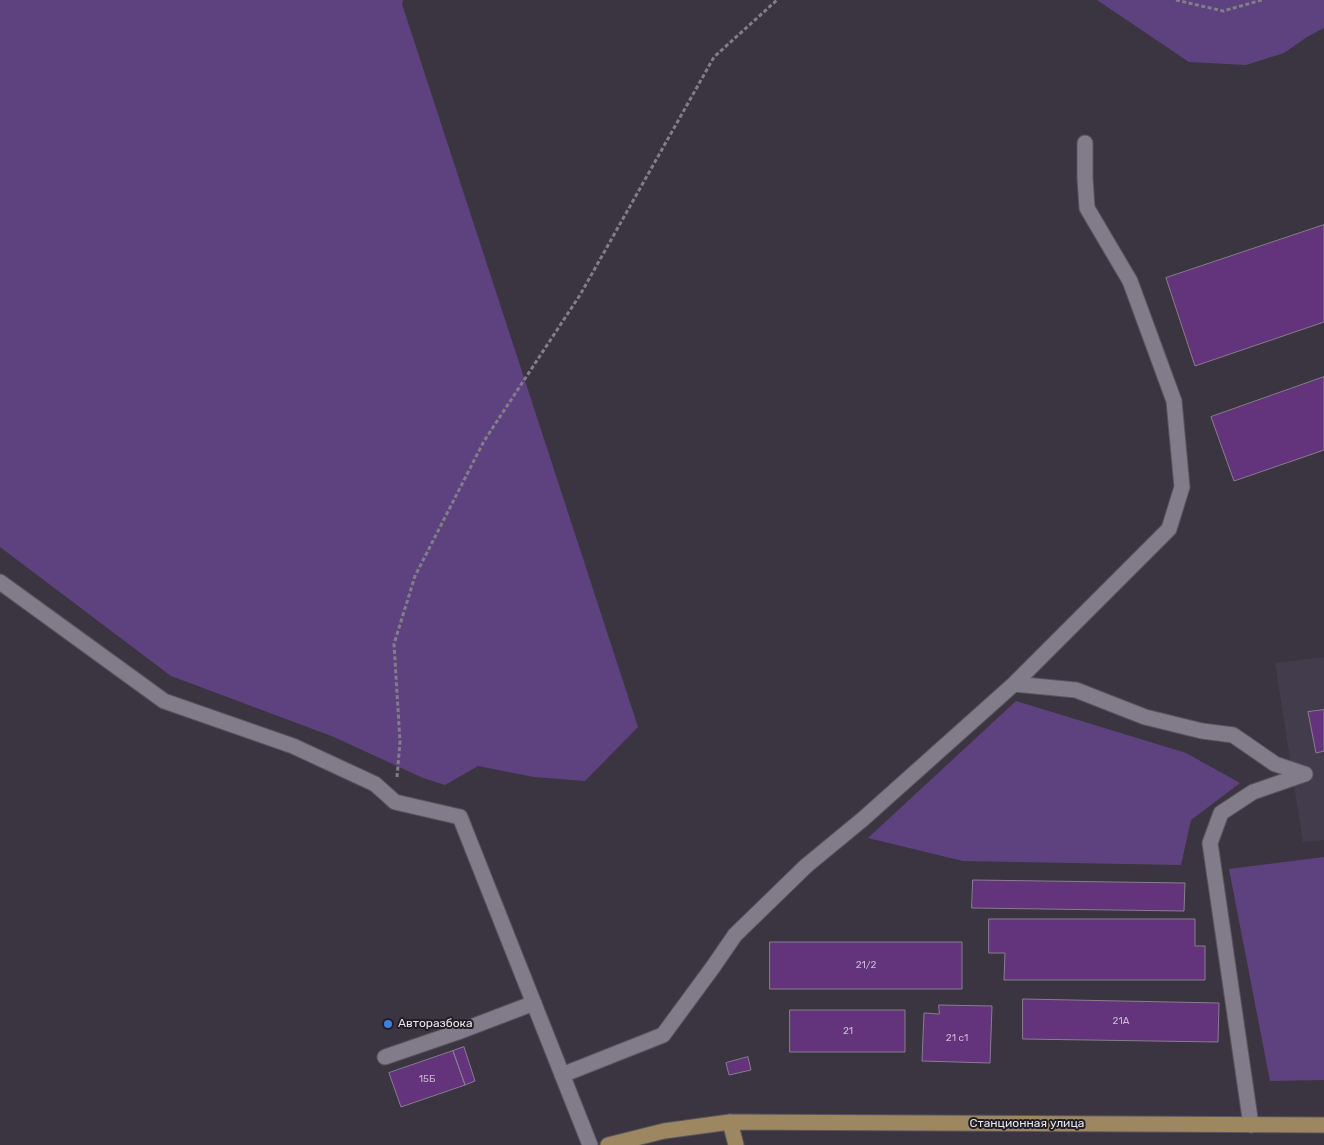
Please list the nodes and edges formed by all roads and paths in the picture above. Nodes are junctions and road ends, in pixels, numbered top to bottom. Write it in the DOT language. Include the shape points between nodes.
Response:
graph roads {
  1 [pos="777,0"];
  2 [pos="1176,0"];
  3 [pos="1262,0"];
  4 [pos="1085,143"];
  5 [pos="0,582"];
  6 [pos="1014,684"];
  7 [pos="395,802"];
  8 [pos="534,1003"];
  9 [pos="385,1057"];
  10 [pos="562,1075"];
  11 [pos="730,1122"];
  12 [pos="1251,1125"];
  13 [pos="1324,1125"];
  14 [pos="590,1145"];
  15 [pos="608,1145"];
  16 [pos="736,1145"];
  1 -- 7 [label="path" via="714,57 580,296 484,441 415,576 394,644 400,742"];
  2 -- 3 [label="path" via="1223,11"];
  4 -- 6 [label="street" via="1087,208 1130,281 1174,401 1182,487 1169,529"];
  5 -- 7 [label="street" via="164,701 293,746 375,784"];
  6 -- 10 [label="street" via="806,866 735,935 663,1035"];
  6 -- 12 [label="street" via="1076,690 1145,717 1233,735 1275,764 1305,774 1253,792 1221,813 1210,843"];
  7 -- 8 [label="street" via="460,817"];
  8 -- 9 [label="street"];
  8 -- 10 [label="street"];
  10 -- 14 [label="street"];
  11 -- 12 [label="main road, Станционная улица"];
  11 -- 15 [label="main road, Станционная улица" via="664,1130"];
  11 -- 16 [label="main road"];
  12 -- 13 [label="main road, Станционная улица"];
}
